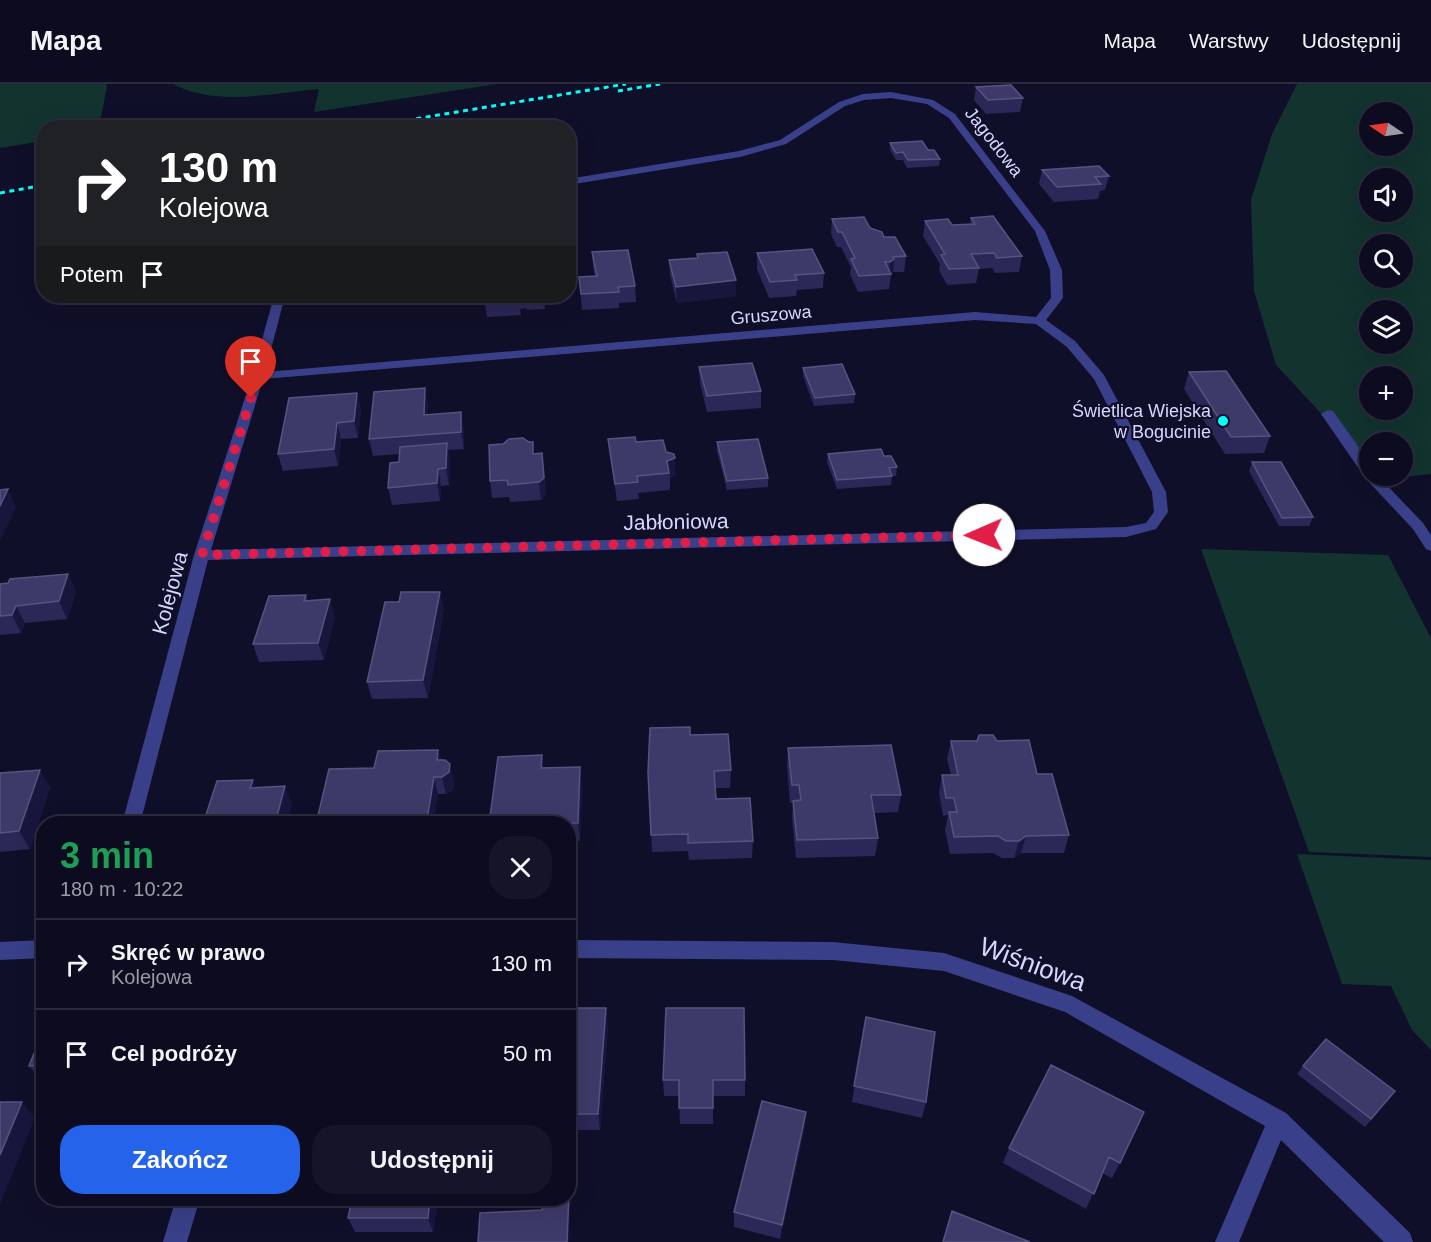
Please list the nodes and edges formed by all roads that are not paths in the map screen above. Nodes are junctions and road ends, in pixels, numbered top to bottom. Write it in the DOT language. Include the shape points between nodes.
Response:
graph roads {
  1 [pos="576,181"];
  2 [pos="277,303"];
  3 [pos="1039,321"];
  4 [pos="258,376"];
  5 [pos="1328,414"];
  6 [pos="1359,459"];
  7 [pos="1380,486"];
  8 [pos="1431,546"];
  9 [pos="202,555"];
  10 [pos="133,816"];
  11 [pos="576,949"];
  12 [pos="36,950"];
  13 [pos="0,951"];
  14 [pos="1278,1121"];
  15 [pos="186,1206"];
  16 [pos="175,1242"];
  17 [pos="1227,1242"];
  18 [pos="1401,1242"];
  1 -- 3 [label="street, Jagodowa" via="740,154 772,145 842,104 863,97 891,95 930,102 952,116 1040,231 1056,270 1057,298"];
  2 -- 4 [label="street"];
  3 -- 4 [label="street, Gruszowa" via="975,316"];
  3 -- 9 [label="street, Jabłoniowa" via="1071,344 1100,378 1159,492 1161,512 1151,526 1126,532"];
  4 -- 9 [label="street, Kolejowa"];
  5 -- 6 [label="street"];
  7 -- 8 [label="street"];
  9 -- 10 [label="street, Kolejowa"];
  11 -- 14 [label="street, Wiśniowa" via="833,951 944,962 1072,1005"];
  12 -- 13 [label="street"];
  14 -- 17 [label="street"];
  14 -- 18 [label="street, Wiśniowa"];
  15 -- 16 [label="street"];
}
